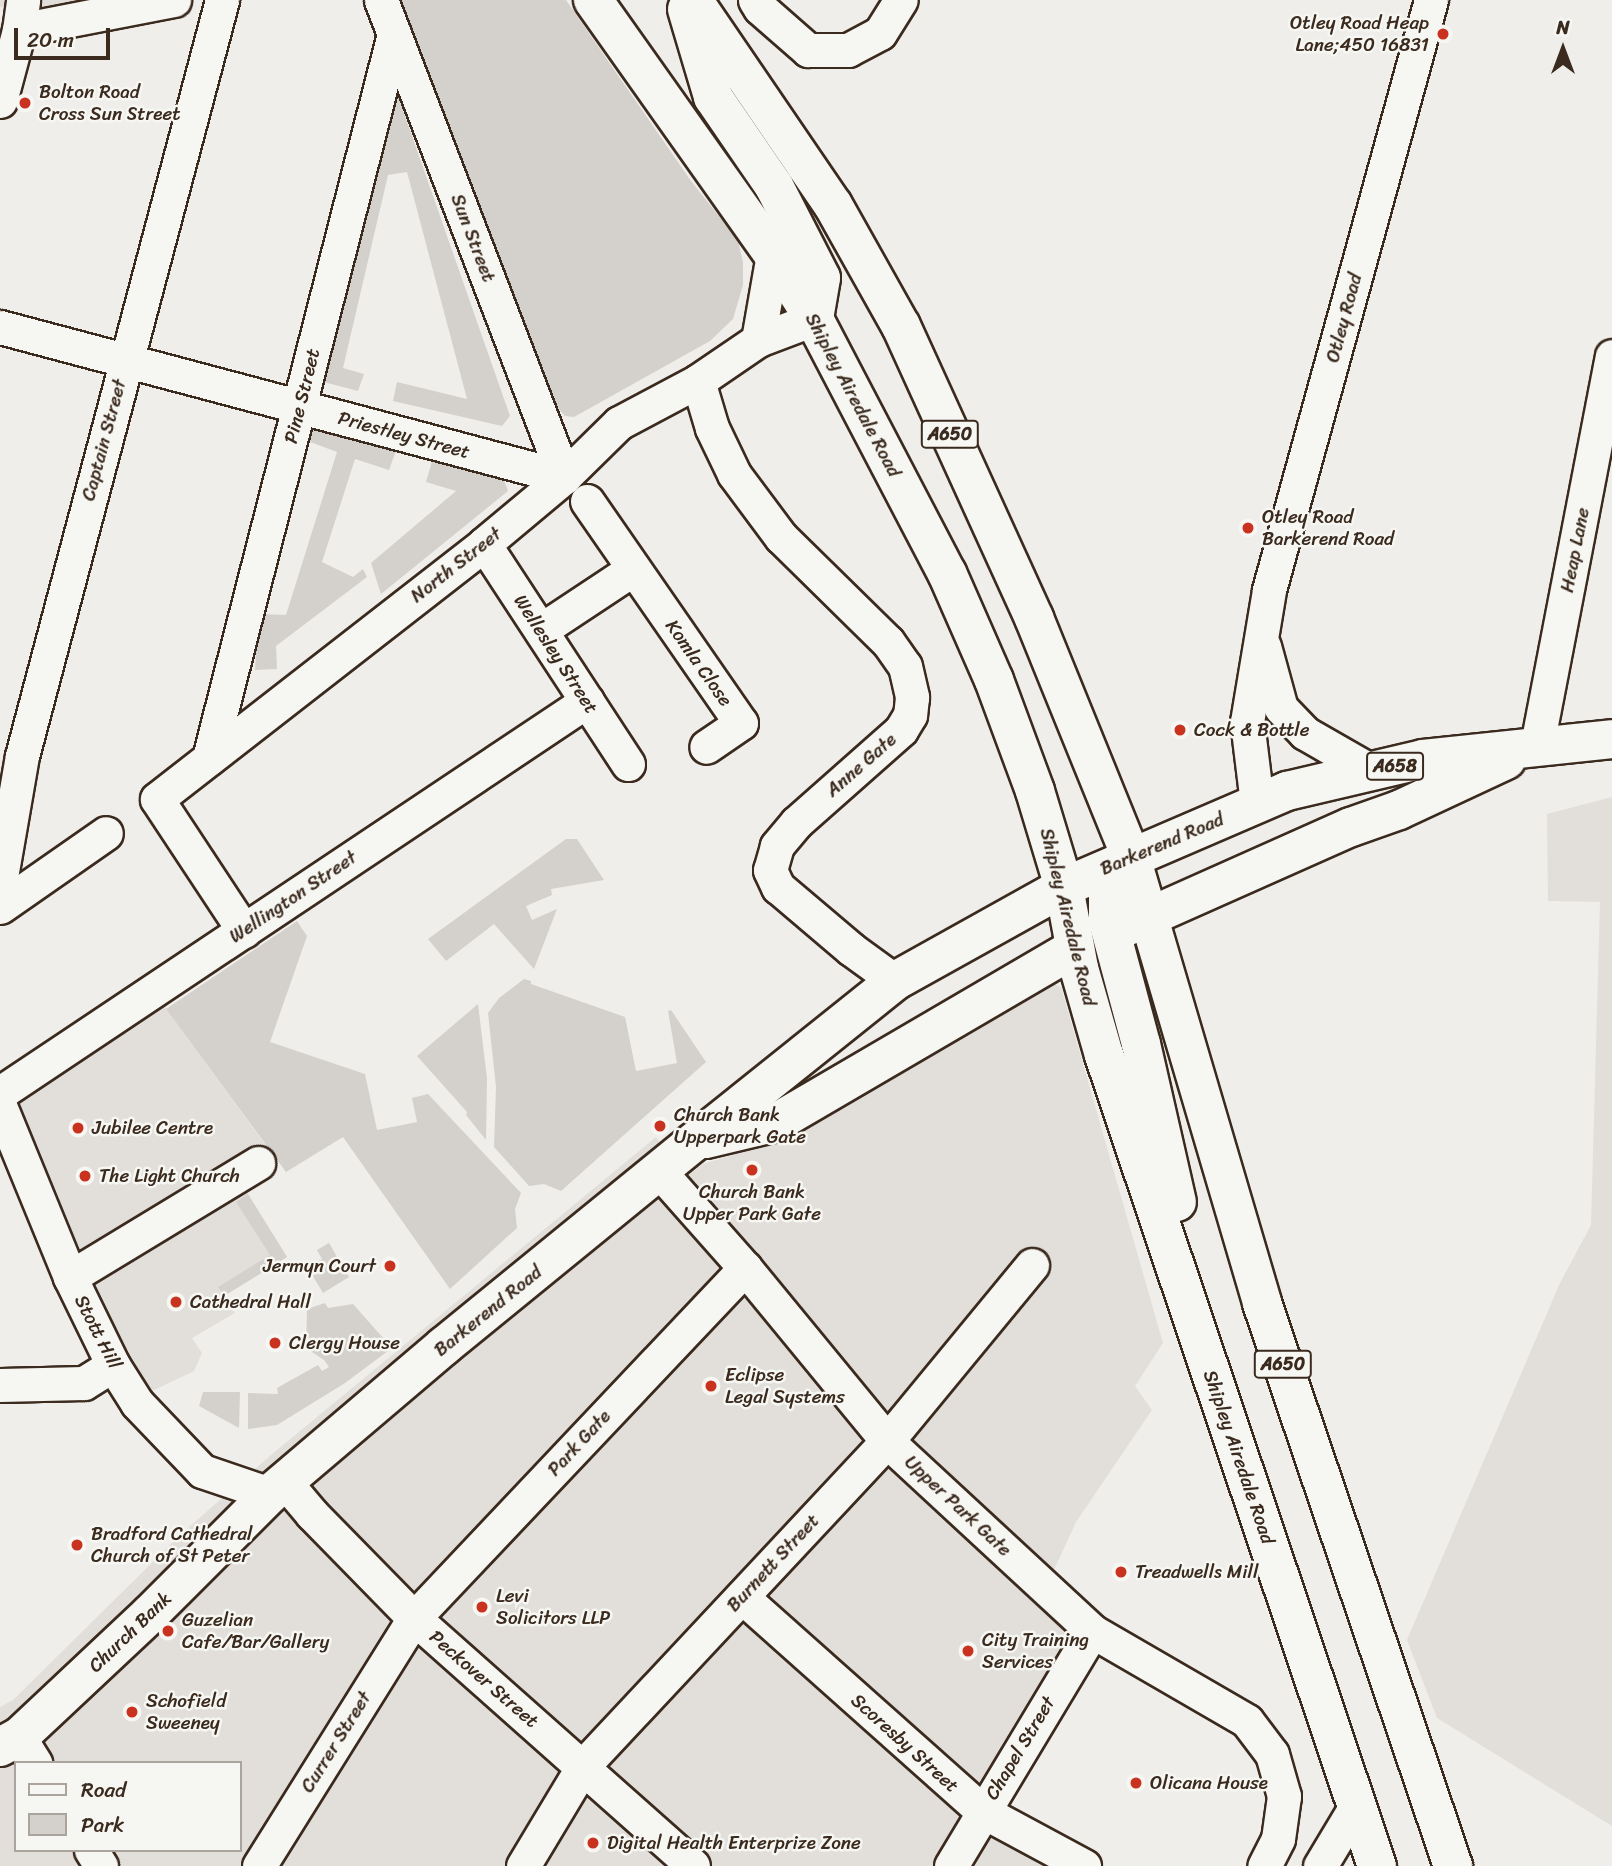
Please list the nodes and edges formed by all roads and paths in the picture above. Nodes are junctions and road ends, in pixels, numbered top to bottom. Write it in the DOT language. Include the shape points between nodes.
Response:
graph roads {
  1 [pos="174,0"];
  2 [pos="222,0"];
  3 [pos="381,0"];
  4 [pos="593,0"];
  5 [pos="684,0"];
  6 [pos="693,0"];
  7 [pos="755,0"];
  8 [pos="901,0"];
  9 [pos="1431,0"];
  10 [pos="21,15"];
  11 [pos="394,34"];
  12 [pos="0,100"];
  13 [pos="773,254"];
  14 [pos="814,319"];
  15 [pos="0,327"];
  16 [pos="758,340"];
  17 [pos="1612,356"];
  18 [pos="124,361"];
  19 [pos="698,381"];
  20 [pos="299,407"];
  21 [pos="564,477"];
  22 [pos="587,501"];
  23 [pos="484,544"];
  24 [pos="634,569"];
  25 [pos="541,630"];
  26 [pos="1261,637"];
  27 [pos="587,701"];
  28 [pos="1612,739"];
  29 [pos="1537,745"];
  30 [pos="706,747"];
  31 [pos="209,758"];
  32 [pos="628,764"];
  33 [pos="1371,771"];
  34 [pos="1257,803"];
  35 [pos="106,833"];
  36 [pos="1131,857"];
  37 [pos="0,883"];
  38 [pos="1064,887"];
  39 [pos="0,907"];
  40 [pos="1150,917"];
  41 [pos="244,931"];
  42 [pos="1092,941"];
  43 [pos="895,981"];
  44 [pos="0,1093"];
  45 [pos="0,1106"];
  46 [pos="694,1142"];
  47 [pos="258,1163"];
  48 [pos="660,1172"];
  49 [pos="1031,1265"];
  50 [pos="745,1268"];
  51 [pos="70,1277"];
  52 [pos="113,1365"];
  53 [pos="0,1385"];
  54 [pos="887,1441"];
  55 [pos="278,1488"];
  56 [pos="742,1597"];
  57 [pos="414,1618"];
  58 [pos="1092,1631"];
  59 [pos="18,1749"];
  60 [pos="583,1766"];
  61 [pos="1356,1806"];
  62 [pos="982,1811"];
  63 [pos="259,1866"];
  64 [pos="523,1866"];
  65 [pos="693,1866"];
  66 [pos="951,1866"];
  67 [pos="1084,1866"];
  68 [pos="1264,1866"];
  69 [pos="1321,1866"];
  70 [pos="1377,1866"];
  71 [pos="1453,1866"];
  1 -- 10 [label="street"];
  2 -- 18 [label="street, Captain Street"];
  3 -- 11 [label="street, Sun Street"];
  4 -- 13 [label="main road, Shipley Airedale Road"];
  5 -- 14 [label="main road" via="712,97 774,186 821,278"];
  6 -- 36 [label="main road, A650" via="833,205 901,326 1034,618"];
  7 -- 8 [label="street" via="808,50 848,50 880,33"];
  9 -- 26 [label="street, Otley Road" via="1269,590"];
  10 -- 12 [label="street"];
  11 -- 20 [label="street, Pine Street"];
  11 -- 21 [label="street, Sun Street"];
  13 -- 14 [label="main road, Shipley Airedale Road"];
  13 -- 16 [label="street"];
  14 -- 16 [label="street, North Street"];
  14 -- 38 [label="main road, Shipley Airedale Road" via="947,573 994,680"];
  15 -- 18 [label="street, Priestley Street"];
  16 -- 19 [label="street, North Street"];
  17 -- 29 [label="street, Heap Lane"];
  18 -- 20 [label="street, Priestley Street"];
  18 -- 37 [label="street, Captain Street" via="22,756"];
  19 -- 21 [label="street, North Street" via="619,423"];
  19 -- 43 [label="street, Anne Gate" via="712,428 734,474 781,537 888,642 905,666 912,697 910,715 901,730 796,822 776,846 770,870 778,887"];
  20 -- 21 [label="street, Priestley Street"];
  20 -- 31 [label="street, Pine Street"];
  21 -- 23 [label="street, North Street"];
  22 -- 24 [label="street, Komla Close"];
  23 -- 25 [label="street, Wellesley Street"];
  23 -- 31 [label="street, North Street"];
  24 -- 25 [label="street"];
  24 -- 30 [label="street, Komla Close" via="741,723"];
  25 -- 27 [label="street, Wellesley Street"];
  26 -- 33 [label="street, Otley Road" via="1281,708 1305,733"];
  26 -- 34 [label="street, Otley Road" via="1247,722"];
  27 -- 32 [label="street, Wellesley Street"];
  27 -- 41 [label="street, Wellington Street"];
  28 -- 29 [label="main road, Barkerend Road / A658"];
  29 -- 33 [label="main road, Barkerend Road / A658" via="1423,759"];
  29 -- 40 [label="main road, Barkerend Road / A658"];
  31 -- 41 [label="street, North Street" via="157,799"];
  33 -- 34 [label="main road, Barkerend Road / A658"];
  34 -- 36 [label="main road, Barkerend Road / A658"];
  35 -- 39 [label="street"];
  36 -- 38 [label="main road, Barkerend Road / A658"];
  36 -- 40 [label="main road, A650"];
  36 -- 42 [label="main road" via="1121,865 1108,892"];
  38 -- 42 [label="main road, Shipley Airedale Road"];
  38 -- 43 [label="main road, Barkerend Road"];
  40 -- 42 [label="main road, Barkerend Road / A658"];
  40 -- 71 [label="main road, A650" via="1262,1303"];
  41 -- 44 [label="street, Wellington Street"];
  42 -- 46 [label="main road, Barkerend Road" via="777,1122"];
  42 -- 61 [label="main road, Shipley Airedale Road" via="1104,1055"];
  43 -- 46 [label="main road, Barkerend Road"];
  45 -- 51 [label="street, Stott Hill"];
  46 -- 48 [label="main road, Barkerend Road"];
  47 -- 51 [label="street"];
  48 -- 50 [label="street, Upper Park Gate"];
  48 -- 55 [label="main road, Barkerend Road" via="444,1346"];
  49 -- 54 [label="street, Burnett Street"];
  50 -- 54 [label="street, Upper Park Gate"];
  50 -- 57 [label="street, Park Gate"];
  51 -- 52 [label="street, Stott Hill"];
  52 -- 53 [label="street" via="84,1383"];
  52 -- 55 [label="street, Stott Hill" via="148,1417 202,1471"];
  54 -- 56 [label="street, Burnett Street"];
  54 -- 58 [label="street, Upper Park Gate"];
  55 -- 57 [label="street, Peckover Street" via="312,1514"];
  55 -- 59 [label="main road, Church Bank"];
  56 -- 60 [label="street, Burnett Street"];
  56 -- 62 [label="street, Scoresby Street"];
  57 -- 60 [label="street, Peckover Street"];
  57 -- 63 [label="street, Currer Street"];
  58 -- 62 [label="street, Chapel Street"];
  58 -- 68 [label="street, Upper Park Gate" via="1247,1721 1272,1754 1284,1796 1278,1839"];
  60 -- 64 [label="street, Burnett Street"];
  60 -- 65 [label="street, Peckover Street"];
  61 -- 69 [label="street"];
  61 -- 70 [label="main road, Shipley Airedale Road"];
  62 -- 66 [label="street, Chapel Street"];
  62 -- 67 [label="street, Scoresby Street"];
}
